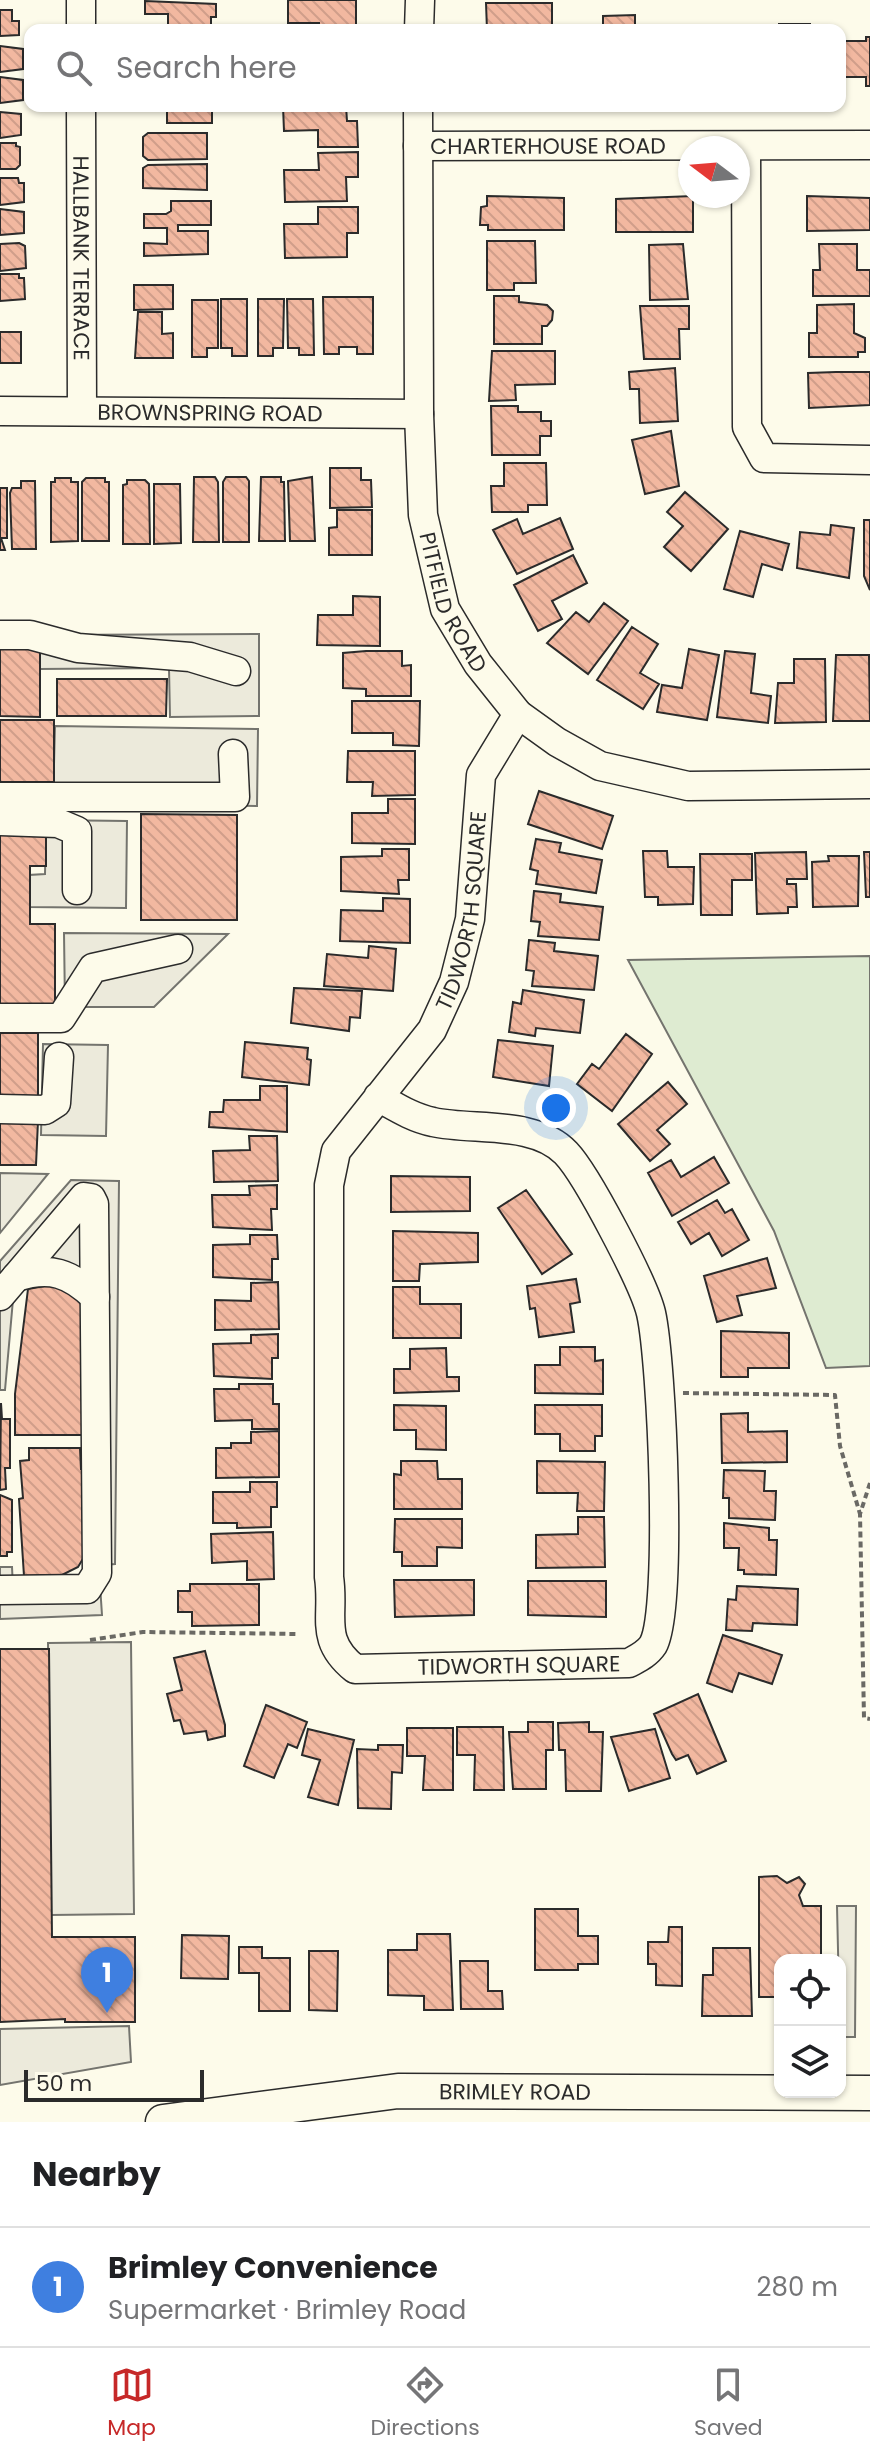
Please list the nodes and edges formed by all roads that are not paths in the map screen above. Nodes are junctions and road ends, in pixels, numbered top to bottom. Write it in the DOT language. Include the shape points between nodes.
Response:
graph roads {
  1 [pos="81,0"];
  2 [pos="420,0"];
  3 [pos="81,24"];
  4 [pos="419,24"];
  5 [pos="81,112"];
  6 [pos="418,112"];
  7 [pos="870,145"];
  8 [pos="418,146"];
  9 [pos="678,146"];
  10 [pos="750,146"];
  11 [pos="746,208"];
  12 [pos="82,409"];
  13 [pos="0,411"];
  14 [pos="419,414"];
  15 [pos="870,460"];
  16 [pos="0,635"];
  17 [pos="236,671"];
  18 [pos="518,714"];
  19 [pos="233,754"];
  20 [pos="870,784"];
  21 [pos="0,797"];
  22 [pos="0,821"];
  23 [pos="77,890"];
  24 [pos="178,949"];
  25 [pos="0,1018"];
  26 [pos="59,1057"];
  27 [pos="378,1097"];
  28 [pos="0,1109"];
  29 [pos="8,1286"];
  30 [pos="95,1297"];
  31 [pos="0,1590"];
  32 [pos="870,2093"];
  33 [pos="163,2122"];
  1 -- 3 [label="street"];
  2 -- 4 [label="street"];
  5 -- 12 [label="street, HALLBANK TERRACE"];
  6 -- 8 [label="street, PITFIELD ROAD"];
  7 -- 10 [label="street, CHARTERHOUSE ROAD"];
  8 -- 9 [label="street, CHARTERHOUSE ROAD"];
  8 -- 14 [label="street, PITFIELD ROAD"];
  11 -- 15 [label="street" via="747,427 755,448 764,458 785,461"];
  12 -- 13 [label="street, BROWNSPRING ROAD"];
  12 -- 14 [label="street, BROWNSPRING ROAD"];
  14 -- 18 [label="street, PITFIELD ROAD" via="423,515 445,609 478,664"];
  16 -- 17 [label="street" via="190,657"];
  18 -- 20 [label="street, PITFIELD ROAD" via="600,766 688,786"];
  18 -- 27 [label="street, TIDWORTH SQUARE" via="481,775 470,919 454,982 432,1030"];
  19 -- 21 [label="street" via="235,797"];
  22 -- 23 [label="street" via="58,823 77,831"];
  24 -- 25 [label="street" via="93,968 61,1018"];
  26 -- 28 [label="street" via="56,1103 45,1110"];
  27 -- 27 [label="street, TIDWORTH SQUARE" via="336,1151 329,1185 328,1623 340,1656 355,1669 373,1671 629,1663 647,1653 663,1602 660,1394 651,1311 636,1275 567,1153 552,1141 414,1117"];
  29 -- 30 [label="street" via="47,1270 65,1274"];
  29 -- 30 [label="street" via="84,1197 91,1198"];
  30 -- 31 [label="street" via="97,1573 87,1589"];
  32 -- 33 [label="main road, BRIMLEY ROAD" via="398,2091"];
}
